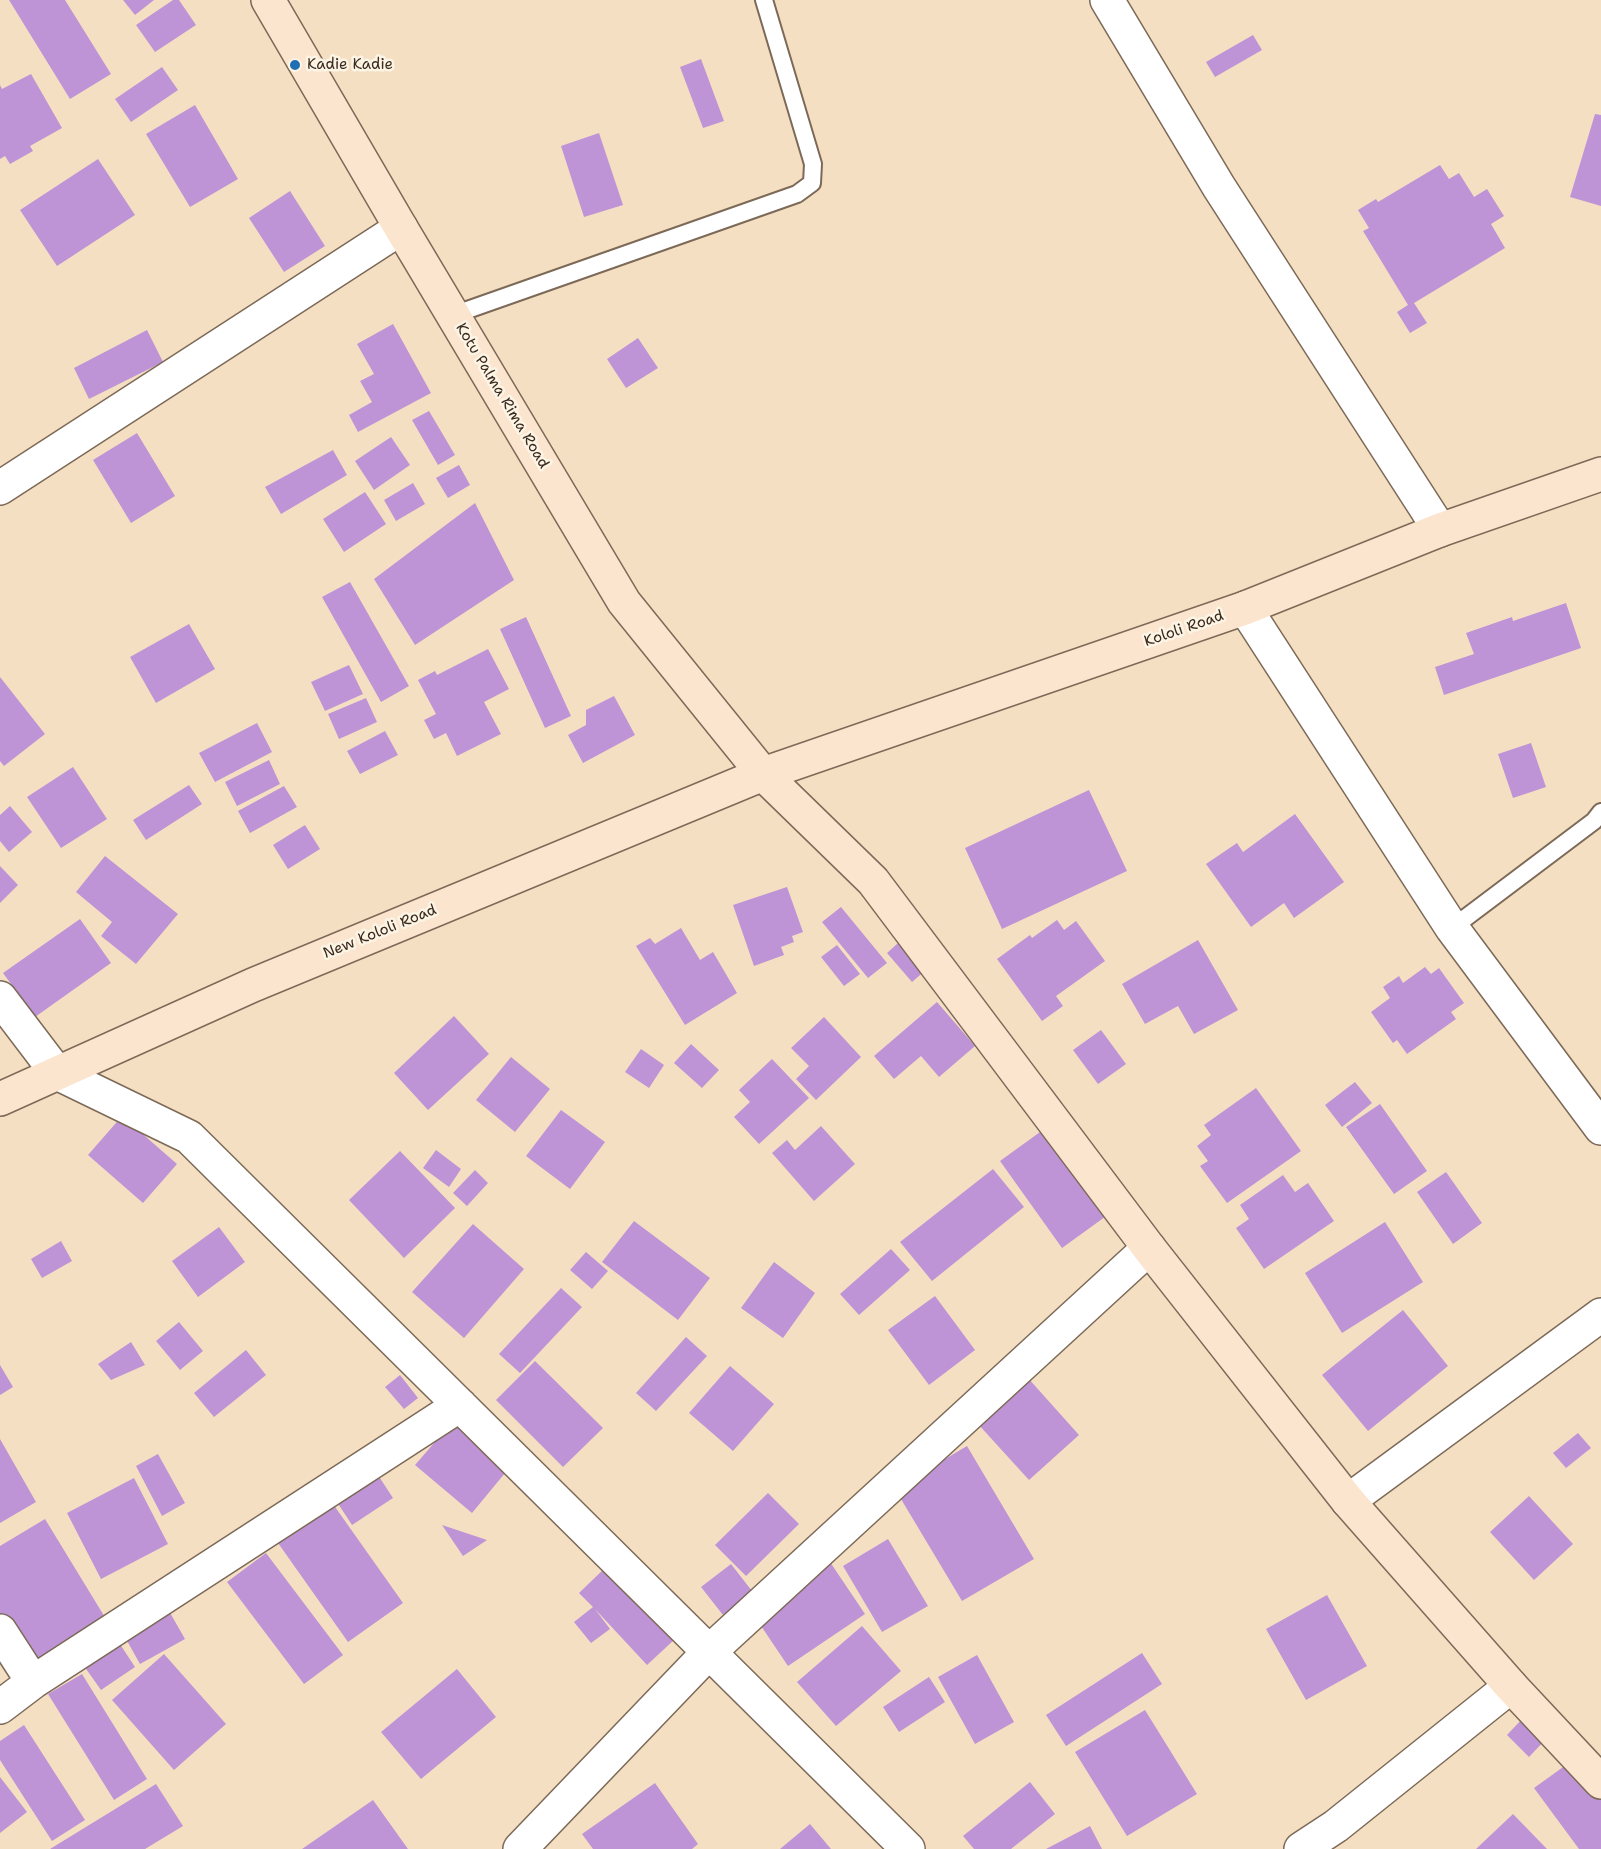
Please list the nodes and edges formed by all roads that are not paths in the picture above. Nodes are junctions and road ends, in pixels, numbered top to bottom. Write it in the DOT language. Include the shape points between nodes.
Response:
graph roads {
  1 [pos="268,0"];
  2 [pos="764,0"];
  3 [pos="1107,0"];
  4 [pos="401,228"];
  5 [pos="453,315"];
  6 [pos="1601,474"];
  7 [pos="0,488"];
  8 [pos="1440,530"];
  9 [pos="1245,608"];
  10 [pos="763,774"];
  11 [pos="1601,812"];
  12 [pos="1452,928"];
  13 [pos="0,998"];
  14 [pos="57,1073"];
  15 [pos="0,1099"];
  16 [pos="1601,1128"];
  17 [pos="1149,1248"];
  18 [pos="1601,1315"];
  19 [pos="460,1406"];
  20 [pos="1348,1501"];
  21 [pos="0,1631"];
  22 [pos="708,1653"];
  23 [pos="33,1683"];
  24 [pos="1511,1686"];
  25 [pos="0,1707"];
  26 [pos="1601,1782"];
  27 [pos="520,1849"];
  28 [pos="908,1849"];
  29 [pos="1301,1849"];
  1 -- 4 [label="street, Kotu Palma Rima Road"];
  2 -- 5 [label="lane" via="813,164 812,183 797,194"];
  3 -- 8 [label="street" via="1219,187"];
  4 -- 5 [label="street, Kotu Palma Rima Road"];
  4 -- 7 [label="street"];
  5 -- 10 [label="street, Kotu Palma Rima Road" via="624,602"];
  6 -- 8 [label="street, Kololi Road"];
  8 -- 9 [label="street, Kololi Road"];
  9 -- 10 [label="street, Kololi Road"];
  9 -- 12 [label="street"];
  10 -- 14 [label="street, New Kololi Road" via="253,984"];
  10 -- 17 [label="street, Kotu Palma Rima Road" via="873,881"];
  11 -- 12 [label="lane"];
  12 -- 16 [label="street"];
  13 -- 14 [label="street"];
  14 -- 15 [label="street, New Kololi Road"];
  14 -- 19 [label="street" via="189,1137"];
  17 -- 20 [label="street, Kotu Palma Rima Road"];
  17 -- 22 [label="street"];
  18 -- 20 [label="street"];
  19 -- 22 [label="street"];
  19 -- 23 [label="street"];
  20 -- 24 [label="street, Kotu Palma Rima Road"];
  21 -- 23 [label="street"];
  22 -- 27 [label="street"];
  22 -- 28 [label="street"];
  23 -- 25 [label="street"];
  24 -- 26 [label="street, Kotu Palma Rima Road"];
  24 -- 29 [label="street" via="1336,1826"];
}
